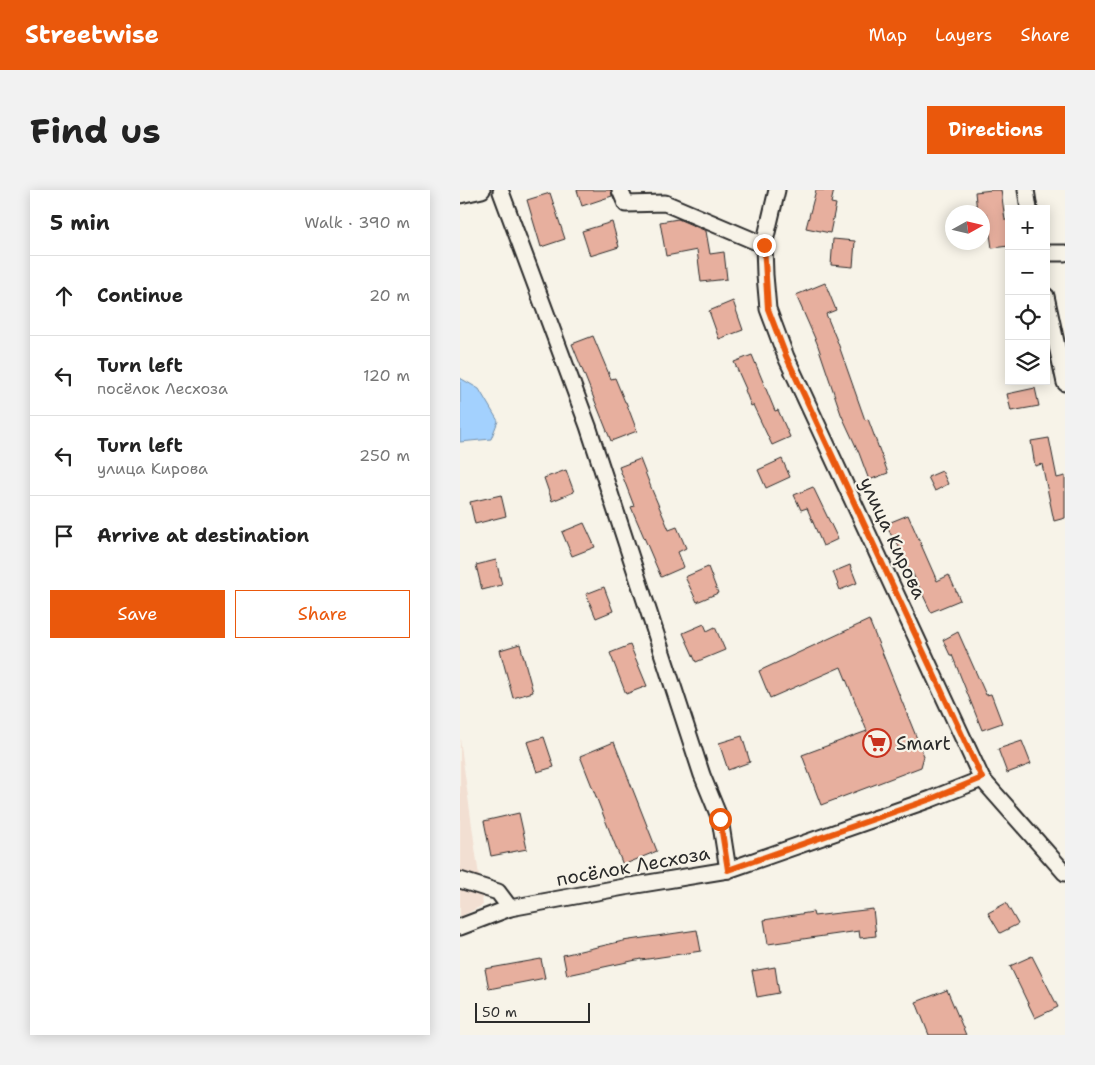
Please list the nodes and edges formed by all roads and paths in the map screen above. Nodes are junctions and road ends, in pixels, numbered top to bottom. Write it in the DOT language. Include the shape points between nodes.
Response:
graph roads {
  1 [pos="482,190"];
  2 [pos="620,190"];
  3 [pos="777,190"];
  4 [pos="1026,190"];
  5 [pos="502,192"];
  6 [pos="460,195"];
  7 [pos="1028,205"];
  8 [pos="764,245"];
  9 [pos="1050,253"];
  10 [pos="1065,253"];
  11 [pos="1050,314"];
  12 [pos="1065,383"];
  13 [pos="982,778"];
  14 [pos="728,870"];
  15 [pos="1065,873"];
  16 [pos="460,880"];
  17 [pos="510,908"];
  18 [pos="460,927"];
  1 -- 6 [label="street"];
  2 -- 8 [label="street" via="626,204 665,203"];
  3 -- 8 [label="street, улица Кирова"];
  4 -- 7 [label="street"];
  5 -- 14 [label="street" via="588,426 702,775 720,819"];
  8 -- 13 [label="street, улица Кирова" via="768,309 786,356"];
  9 -- 10 [label="street"];
  11 -- 12 [label="street"];
  13 -- 14 [label="street, посёлок Лесхоза"];
  13 -- 15 [label="street, улица Кирова"];
  14 -- 17 [label="street, посёлок Лесхоза"];
  16 -- 17 [label="street" via="498,892"];
  17 -- 18 [label="street, посёлок Лесхоза"];
}
